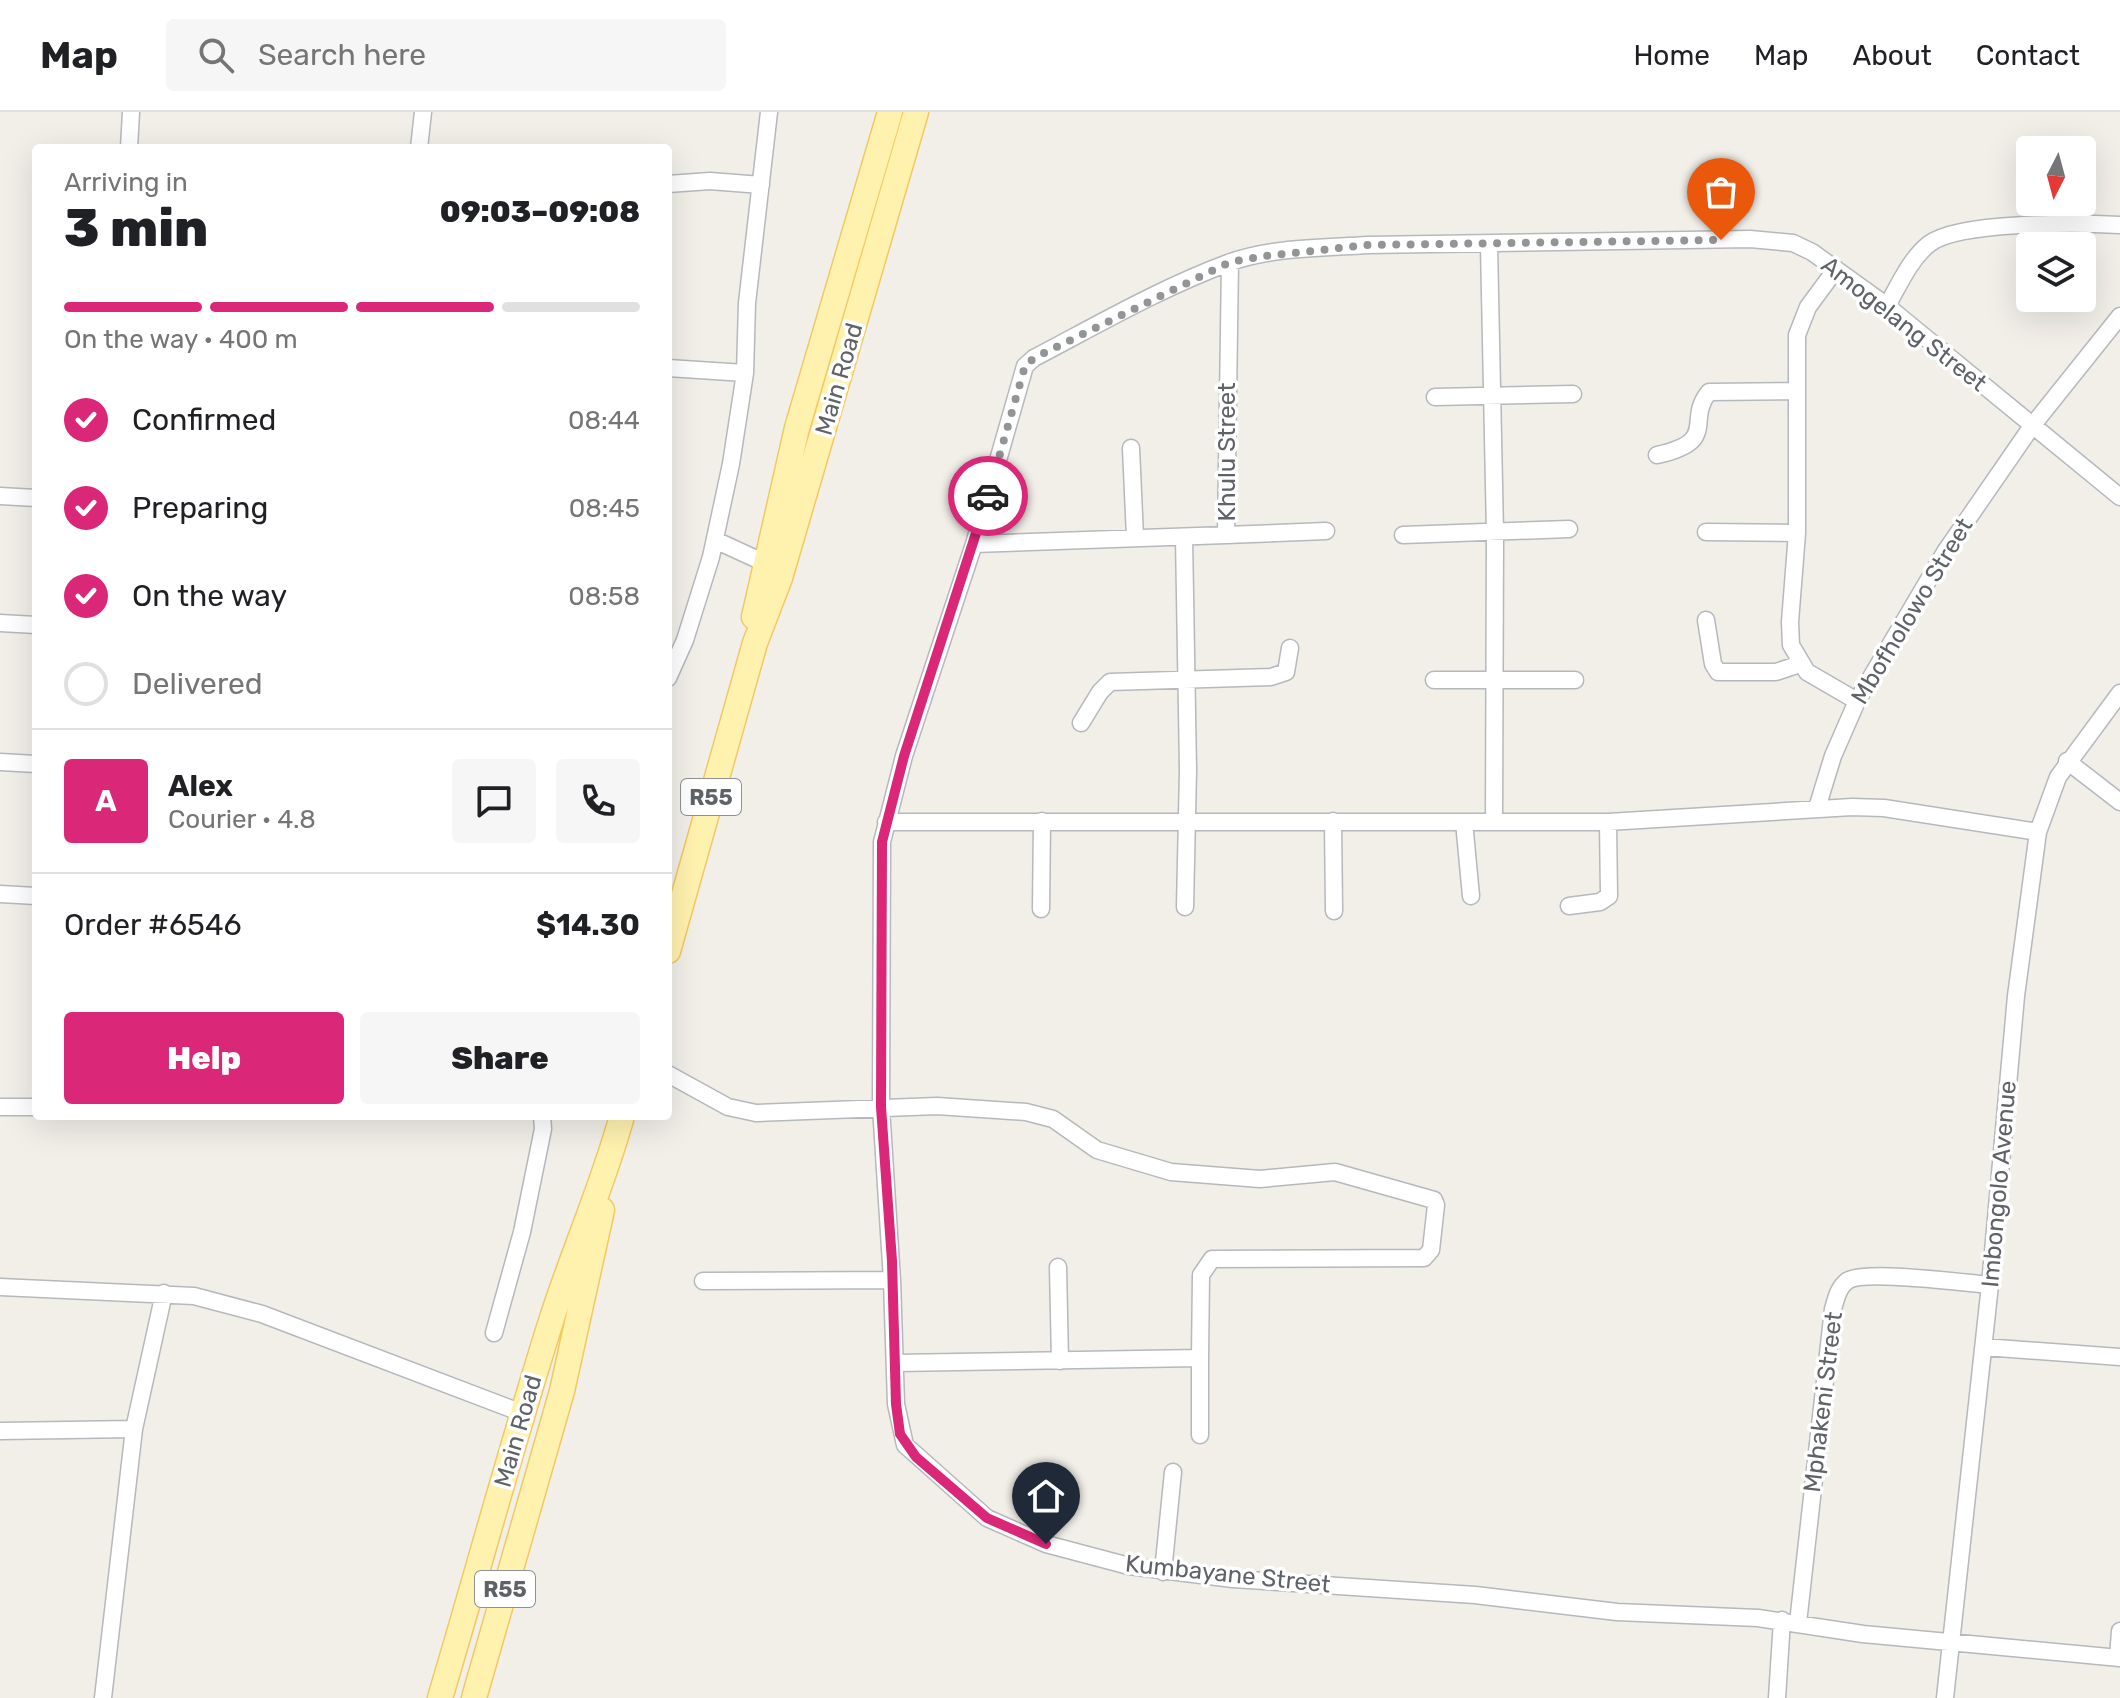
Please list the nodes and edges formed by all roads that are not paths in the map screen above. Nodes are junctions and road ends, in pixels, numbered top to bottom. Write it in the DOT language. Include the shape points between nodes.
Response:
graph roads {
  1 [pos="131,112"];
  2 [pos="423,112"];
  3 [pos="769,112"];
  4 [pos="890,112"];
  5 [pos="916,112"];
  6 [pos="129,144"];
  7 [pos="419,144"];
  8 [pos="672,184"];
  9 [pos="761,185"];
  10 [pos="2120,225"];
  11 [pos="1489,245"];
  12 [pos="1230,262"];
  13 [pos="1836,269"];
  14 [pos="1887,306"];
  15 [pos="2120,316"];
  16 [pos="672,368"];
  17 [pos="745,373"];
  18 [pos="1796,391"];
  19 [pos="1573,394"];
  20 [pos="1492,396"];
  21 [pos="1435,397"];
  22 [pos="2032,426"];
  23 [pos="1131,448"];
  24 [pos="1657,455"];
  25 [pos="0,496"];
  26 [pos="2120,497"];
  27 [pos="32,498"];
  28 [pos="1569,529"];
  29 [pos="1326,531"];
  30 [pos="1706,532"];
  31 [pos="1495,533"];
  32 [pos="1797,533"];
  33 [pos="1226,535"];
  34 [pos="1403,535"];
  35 [pos="1135,537"];
  36 [pos="1184,537"];
  37 [pos="715,540"];
  38 [pos="974,544"];
  39 [pos="765,563"];
  40 [pos="1706,620"];
  41 [pos="0,623"];
  42 [pos="32,625"];
  43 [pos="755,643"];
  44 [pos="1290,648"];
  45 [pos="1800,664"];
  46 [pos="672,669"];
  47 [pos="1187,679"];
  48 [pos="1434,680"];
  49 [pos="1494,680"];
  50 [pos="1575,680"];
  51 [pos="2120,693"];
  52 [pos="1857,701"];
  53 [pos="1081,723"];
  54 [pos="2067,761"];
  55 [pos="0,762"];
  56 [pos="32,764"];
  57 [pos="2120,802"];
  58 [pos="1817,808"];
  59 [pos="1186,820"];
  60 [pos="1042,821"];
  61 [pos="1333,821"];
  62 [pos="1494,821"];
  63 [pos="886,822"];
  64 [pos="1464,822"];
  65 [pos="1608,822"];
  66 [pos="2038,832"];
  67 [pos="882,888"];
  68 [pos="0,894"];
  69 [pos="32,896"];
  70 [pos="1471,896"];
  71 [pos="1569,906"];
  72 [pos="1185,907"];
  73 [pos="1041,909"];
  74 [pos="1334,911"];
  75 [pos="672,937"];
  76 [pos="672,1076"];
  77 [pos="0,1107"];
  78 [pos="32,1107"];
  79 [pos="881,1107"];
  80 [pos="542,1120"];
  81 [pos="621,1120"];
  82 [pos="607,1168"];
  83 [pos="1058,1267"];
  84 [pos="892,1280"];
  85 [pos="703,1281"];
  86 [pos="1990,1285"];
  87 [pos="0,1287"];
  88 [pos="164,1293"];
  89 [pos="494,1333"];
  90 [pos="1984,1347"];
  91 [pos="2120,1357"];
  92 [pos="1200,1358"];
  93 [pos="1060,1361"];
  94 [pos="896,1363"];
  95 [pos="522,1413"];
  96 [pos="134,1429"];
  97 [pos="0,1431"];
  98 [pos="1200,1435"];
  99 [pos="1173,1472"];
  100 [pos="1163,1572"];
  101 [pos="1790,1622"];
  102 [pos="2120,1631"];
  103 [pos="1951,1644"];
  104 [pos="2119,1658"];
  105 [pos="103,1698"];
  106 [pos="440,1698"];
  107 [pos="474,1698"];
  108 [pos="1777,1698"];
  109 [pos="1945,1698"];
  1 -- 6 [label="street"];
  2 -- 7 [label="street"];
  3 -- 9 [label="street"];
  4 -- 39 [label="main road, Main Road / R55" via="826,323"];
  5 -- 43 [label="main road, Main Road / R55" via="780,578"];
  8 -- 9 [label="street"];
  9 -- 17 [label="street"];
  10 -- 14 [label="street" via="2077,223 1946,235 1922,250"];
  11 -- 12 [label="street, Amogelang Street" via="1307,249"];
  11 -- 13 [label="street, Amogelang Street" via="1774,240 1803,248"];
  11 -- 20 [label="street"];
  12 -- 33 [label="street, Khulu Street"];
  12 -- 38 [label="street, Amogelang Street" via="1120,313 1025,366"];
  13 -- 14 [label="street, Amogelang Street"];
  13 -- 18 [label="street" via="1801,322"];
  14 -- 22 [label="street, Amogelang Street"];
  15 -- 22 [label="street, Mbofholowo Street"];
  16 -- 17 [label="street"];
  17 -- 37 [label="street"];
  18 -- 24 [label="street" via="1709,392 1691,441"];
  18 -- 32 [label="street"];
  19 -- 20 [label="street"];
  20 -- 21 [label="street"];
  20 -- 31 [label="street"];
  22 -- 26 [label="street, Amogelang Street"];
  22 -- 52 [label="street, Mbofholowo Street" via="1953,539"];
  23 -- 35 [label="street"];
  25 -- 27 [label="street"];
  28 -- 31 [label="street"];
  29 -- 33 [label="street"];
  30 -- 32 [label="street"];
  31 -- 34 [label="street"];
  31 -- 49 [label="street"];
  32 -- 45 [label="street" via="1790,634"];
  33 -- 36 [label="street, Khulu Street"];
  35 -- 36 [label="street, Khulu Street"];
  35 -- 38 [label="street, Khulu Street"];
  36 -- 47 [label="street"];
  37 -- 39 [label="street"];
  37 -- 46 [label="street"];
  38 -- 63 [label="street, Amogelang Street"];
  39 -- 43 [label="main road, Main Road / R55" via="755,603"];
  40 -- 45 [label="street" via="1718,672 1776,672"];
  41 -- 42 [label="street"];
  43 -- 75 [label="main road, Main Road / R55"];
  44 -- 47 [label="street" via="1288,669 1282,675"];
  45 -- 52 [label="street"];
  47 -- 53 [label="street" via="1110,682"];
  47 -- 59 [label="street"];
  48 -- 49 [label="street"];
  49 -- 50 [label="street"];
  49 -- 62 [label="street"];
  51 -- 54 [label="street, Imbongolo Avenue"];
  52 -- 58 [label="street, Mbofholowo Street"];
  54 -- 57 [label="street"];
  54 -- 66 [label="street, Imbongolo Avenue" via="2049,794"];
  55 -- 56 [label="street"];
  58 -- 65 [label="street"];
  58 -- 66 [label="street" via="1884,808"];
  59 -- 60 [label="street"];
  59 -- 61 [label="street"];
  59 -- 72 [label="street"];
  60 -- 63 [label="street"];
  60 -- 73 [label="street"];
  61 -- 64 [label="street"];
  61 -- 74 [label="street"];
  62 -- 64 [label="street"];
  62 -- 65 [label="street"];
  63 -- 67 [label="street, Amogelang Street"];
  64 -- 70 [label="street"];
  65 -- 71 [label="street" via="1609,896"];
  66 -- 86 [label="street, Imbongolo Avenue" via="2016,996"];
  67 -- 79 [label="street, Kumbayane Street"];
  68 -- 69 [label="street"];
  76 -- 79 [label="street" via="728,1107 756,1113"];
  77 -- 78 [label="street"];
  79 -- 84 [label="street, Kumbayane Street"];
  79 -- 92 [label="street" via="1026,1112 1053,1119 1097,1150 1171,1172 1260,1179 1335,1172 1434,1200 1431,1250 1424,1258 1212,1259 1201,1275"];
  80 -- 89 [label="street" via="522,1232"];
  81 -- 82 [label="main road, Main Road / R55"];
  82 -- 95 [label="main road, Main Road / R55"];
  82 -- 107 [label="main road, Main Road / R55" via="601,1223 562,1391"];
  83 -- 93 [label="street"];
  84 -- 85 [label="street"];
  84 -- 94 [label="street, Kumbayane Street"];
  86 -- 90 [label="street, Imbongolo Avenue"];
  86 -- 101 [label="street, Mphakeni Street" via="1865,1276 1839,1290"];
  87 -- 88 [label="street"];
  88 -- 95 [label="street" via="262,1314"];
  88 -- 96 [label="street"];
  90 -- 91 [label="street"];
  90 -- 103 [label="street, Imbongolo Avenue"];
  92 -- 93 [label="street"];
  92 -- 98 [label="street"];
  93 -- 94 [label="street"];
  94 -- 100 [label="street, Kumbayane Street" via="897,1419 905,1445 972,1508 1046,1544"];
  95 -- 106 [label="main road, Main Road / R55"];
  96 -- 97 [label="street"];
  96 -- 105 [label="street"];
  99 -- 100 [label="street"];
  100 -- 101 [label="street, Kumbayane Street"];
  101 -- 103 [label="street, Kumbayane Street"];
  101 -- 108 [label="street"];
  102 -- 104 [label="street"];
  103 -- 104 [label="street, Kumbayane Street"];
  103 -- 109 [label="street, Imbongolo Avenue"];
}
